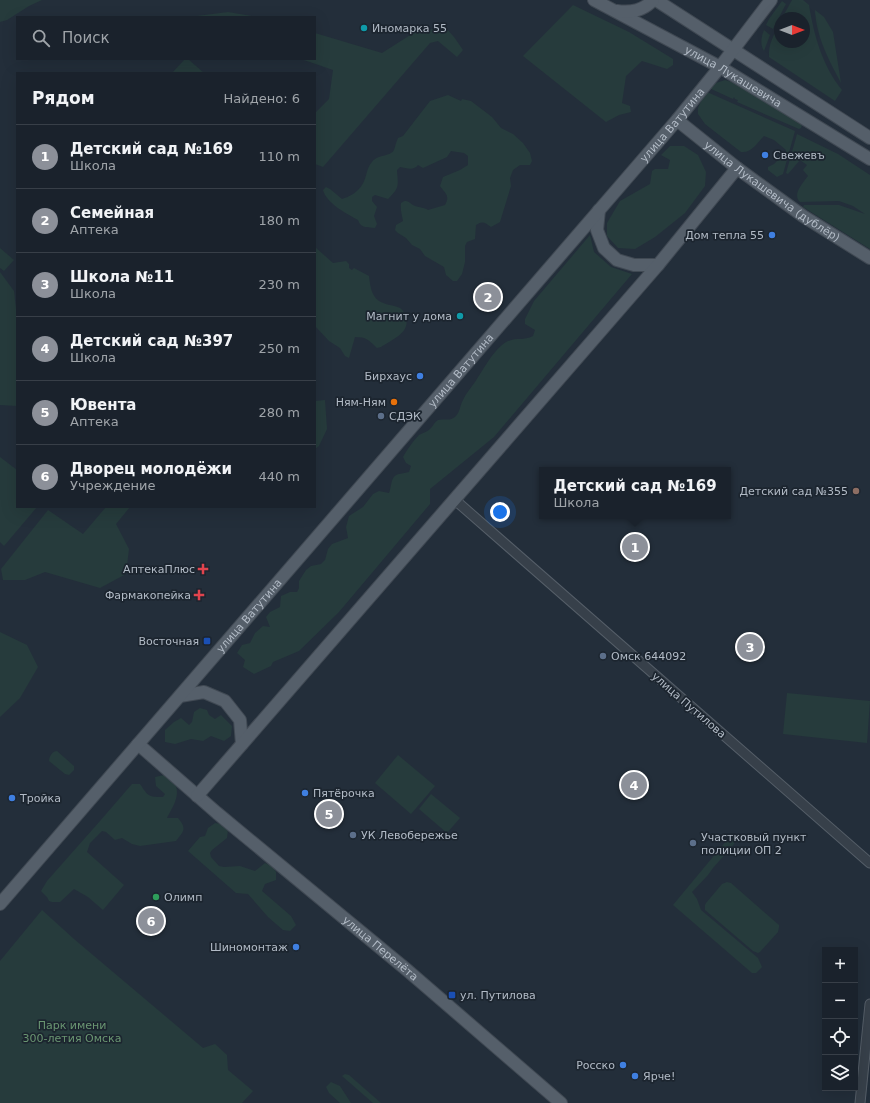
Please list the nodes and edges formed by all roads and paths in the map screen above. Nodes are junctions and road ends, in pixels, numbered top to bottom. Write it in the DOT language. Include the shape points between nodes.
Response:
graph roads {
  1 [pos="594,0"];
  2 [pos="655,0"];
  3 [pos="771,0"];
  4 [pos="612,10"];
  5 [pos="734,50"];
  6 [pos="720,67"];
  7 [pos="676,120"];
  8 [pos="870,138"];
  9 [pos="870,159"];
  10 [pos="737,168"];
  11 [pos="599,210"];
  12 [pos="870,258"];
  13 [pos="658,265"];
  14 [pos="455,500"];
  15 [pos="180,696"];
  16 [pos="138,744"];
  17 [pos="242,744"];
  18 [pos="197,796"];
  19 [pos="870,864"];
  20 [pos="0,904"];
  21 [pos="870,1004"];
  22 [pos="561,1103"];
  23 [pos="860,1103"];
  1 -- 4 [label="main road, улица Лукашевича"];
  2 -- 4 [label="main road" via="634,11"];
  2 -- 5 [label="main road, улица Лукашевича"];
  3 -- 5 [label="main road, улица Ватутина"];
  4 -- 6 [label="main road, улица Лукашевича"];
  5 -- 6 [label="main road, улица Ватутина"];
  5 -- 8 [label="main road, улица Лукашевича"];
  6 -- 7 [label="main road, улица Ватутина"];
  6 -- 9 [label="main road, улица Лукашевича"];
  7 -- 10 [label="main road, улица Лукашевича (дублёр)"];
  7 -- 11 [label="main road, улица Ватутина"];
  10 -- 12 [label="main road, улица Лукашевича (дублёр)" via="803,216"];
  10 -- 13 [label="main road"];
  11 -- 13 [label="main road" via="596,230 604,248 617,260 634,265"];
  11 -- 15 [label="main road, улица Ватутина"];
  13 -- 14 [label="main road"];
  14 -- 17 [label="main road"];
  14 -- 19 [label="street, улица Путилова"];
  15 -- 16 [label="main road, улица Ватутина"];
  15 -- 17 [label="main road" via="204,692 225,701 240,720"];
  16 -- 18 [label="main road"];
  16 -- 20 [label="main road, улица Ватутина"];
  17 -- 18 [label="main road"];
  18 -- 22 [label="main road, улица Перелёта" via="407,970"];
  21 -- 23 [label="street"];
}
